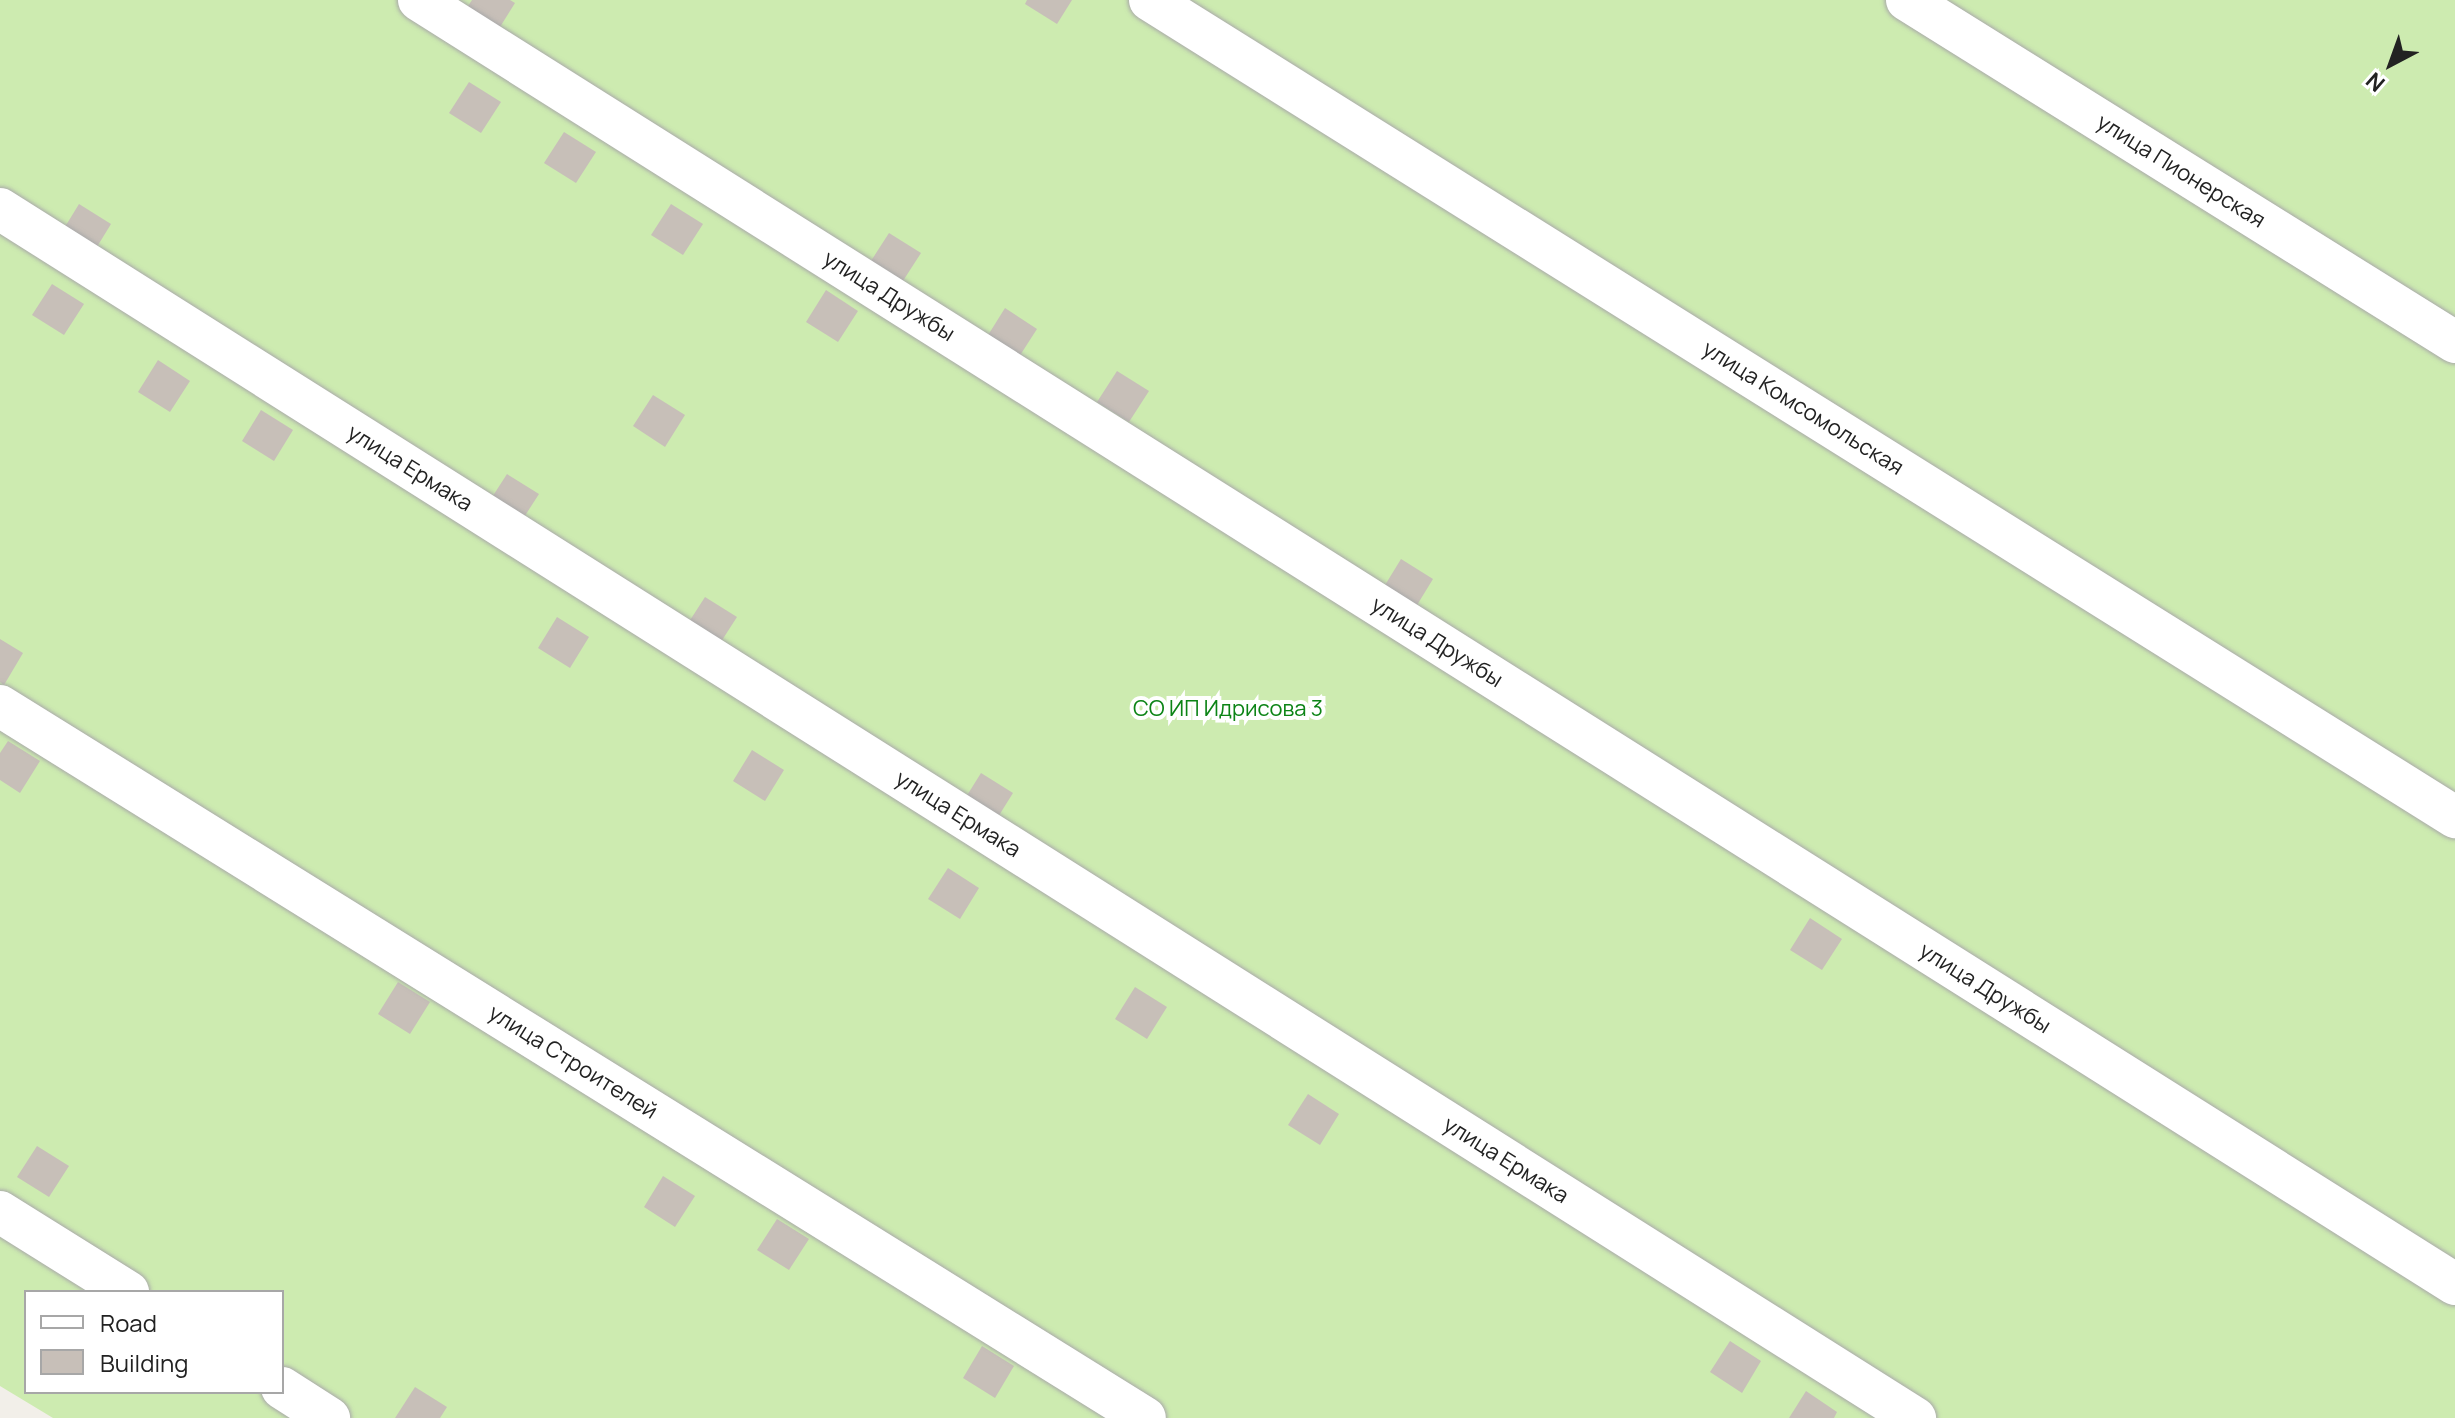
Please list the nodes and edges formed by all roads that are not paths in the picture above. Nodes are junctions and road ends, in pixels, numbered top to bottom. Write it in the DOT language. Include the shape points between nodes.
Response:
graph roads {
  1 [pos="419,0"];
  2 [pos="1150,0"];
  3 [pos="1907,0"];
  4 [pos="0,209"];
  5 [pos="2455,342"];
  6 [pos="0,706"];
  7 [pos="2455,817"];
  8 [pos="0,1212"];
  9 [pos="2455,1284"];
  10 [pos="125,1290"];
  11 [pos="284,1389"];
  12 [pos="329,1418"];
  13 [pos="1145,1418"];
  14 [pos="1915,1418"];
  1 -- 9 [label="street, улица Дружбы"];
  2 -- 7 [label="street, улица Комсомольская"];
  3 -- 5 [label="street, улица Пионерская"];
  4 -- 14 [label="street, улица Ермака"];
  6 -- 13 [label="street, улица Строителей"];
  8 -- 10 [label="street"];
  11 -- 12 [label="street"];
}
